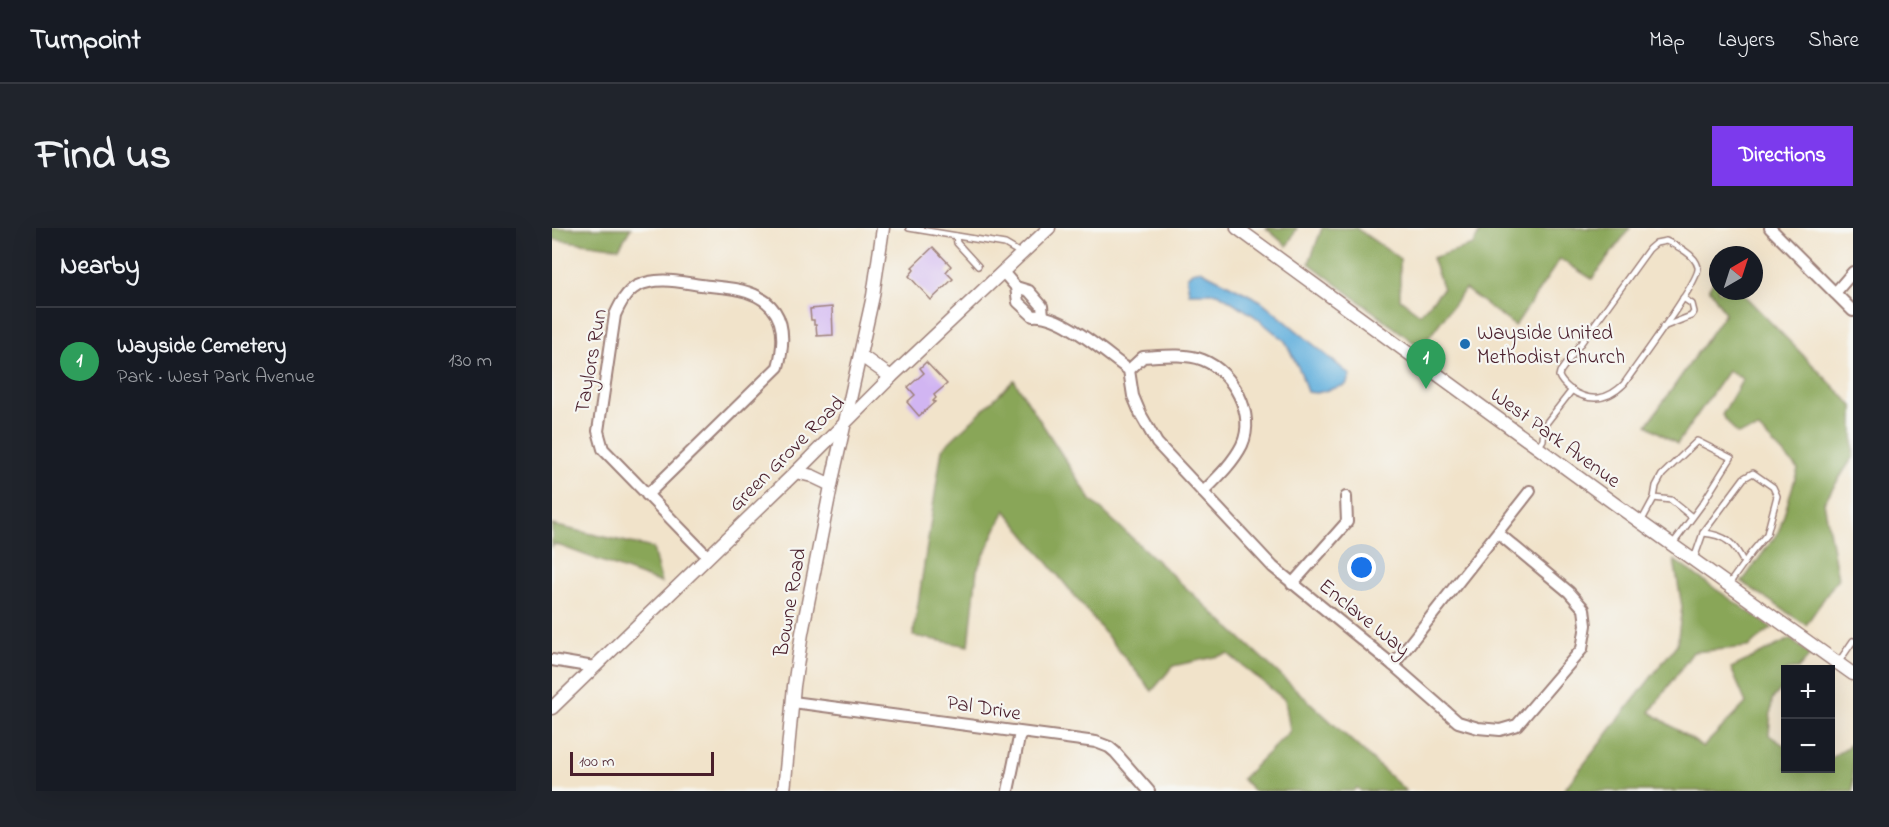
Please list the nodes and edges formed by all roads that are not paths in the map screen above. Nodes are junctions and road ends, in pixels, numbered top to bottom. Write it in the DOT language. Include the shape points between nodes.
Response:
graph roads {
  1 [pos="884,228"];
  2 [pos="909,228"];
  3 [pos="1049,228"];
  4 [pos="1237,228"];
  5 [pos="1770,228"];
  6 [pos="956,236"];
  7 [pos="1022,254"];
  8 [pos="978,266"];
  9 [pos="1003,272"];
  10 [pos="1853,272"];
  11 [pos="1835,293"];
  12 [pos="1683,298"];
  13 [pos="1853,311"];
  14 [pos="1663,327"];
  15 [pos="860,355"];
  16 [pos="1130,370"];
  17 [pos="891,377"];
  18 [pos="1572,390"];
  19 [pos="845,423"];
  20 [pos="1538,447"];
  21 [pos="796,472"];
  22 [pos="831,485"];
  23 [pos="1530,491"];
  24 [pos="1203,492"];
  25 [pos="647,495"];
  26 [pos="1346,497"];
  27 [pos="1654,498"];
  28 [pos="1692,517"];
  29 [pos="1641,522"];
  30 [pos="1498,533"];
  31 [pos="1703,533"];
  32 [pos="1672,545"];
  33 [pos="708,557"];
  34 [pos="1694,561"];
  35 [pos="1744,563"];
  36 [pos="1292,584"];
  37 [pos="1728,586"];
  38 [pos="1853,641"];
  39 [pos="552,660"];
  40 [pos="1838,663"];
  41 [pos="1393,665"];
  42 [pos="594,667"];
  43 [pos="1853,674"];
  44 [pos="793,702"];
  45 [pos="552,708"];
  46 [pos="1020,733"];
  47 [pos="784,791"];
  48 [pos="1008,791"];
  49 [pos="1149,791"];
  1 -- 15 [label="street, Bowne Road"];
  2 -- 6 [label="lane"];
  3 -- 7 [label="street, Green Grove Road"];
  4 -- 20 [label="street, West Park Avenue"];
  5 -- 11 [label="street"];
  6 -- 7 [label="lane" via="1005,244"];
  6 -- 8 [label="lane" via="957,243"];
  7 -- 9 [label="street, Green Grove Road"];
  9 -- 16 [label="street" via="1016,287 1018,302 1033,316 1043,315 1063,323"];
  9 -- 17 [label="street, Green Grove Road"];
  10 -- 11 [label="street"];
  11 -- 13 [label="street"];
  12 -- 14 [label="lane"];
  12 -- 14 [label="lane" via="1692,304 1694,312 1685,320"];
  12 -- 18 [label="lane" via="1698,273 1695,260 1666,241 1656,243 1560,372 1561,382"];
  14 -- 18 [label="lane" via="1615,393 1589,398"];
  15 -- 17 [label="street"];
  15 -- 19 [label="street, Bowne Road"];
  16 -- 24 [label="street, Enclave Way" via="1133,396 1157,443"];
  16 -- 24 [label="street" via="1143,357 1202,359 1220,370 1235,388 1246,416 1242,444"];
  17 -- 19 [label="street, Green Grove Road"];
  18 -- 20 [label="lane" via="1544,426"];
  19 -- 21 [label="street, Green Grove Road"];
  19 -- 22 [label="street, Bowne Road"];
  20 -- 29 [label="street, West Park Avenue"];
  21 -- 22 [label="street"];
  21 -- 33 [label="street, Green Grove Road"];
  22 -- 44 [label="street, Bowne Road" via="802,633"];
  23 -- 30 [label="street"];
  24 -- 36 [label="street, Enclave Way"];
  25 -- 25 [label="street, Taylors Run" via="778,367 782,329 778,316 760,298 745,291 662,280 636,287 620,303 615,315 599,440"];
  25 -- 33 [label="street, Taylors Run"];
  26 -- 36 [label="street" via="1347,522"];
  27 -- 28 [label="lane" via="1671,500"];
  27 -- 28 [label="lane" via="1662,475 1697,441 1731,458"];
  27 -- 29 [label="lane"];
  28 -- 32 [label="lane"];
  29 -- 32 [label="street, West Park Avenue"];
  30 -- 41 [label="street"];
  30 -- 41 [label="street, Enclave Way" via="1584,609 1582,649 1517,725 1500,730 1458,722"];
  31 -- 34 [label="lane"];
  31 -- 35 [label="lane" via="1720,535 1736,547"];
  31 -- 35 [label="lane" via="1743,478 1753,474 1773,487 1777,495 1767,534"];
  32 -- 34 [label="street, West Park Avenue"];
  33 -- 42 [label="street, Green Grove Road"];
  34 -- 37 [label="street, West Park Avenue"];
  35 -- 37 [label="lane"];
  36 -- 41 [label="street, Enclave Way"];
  37 -- 40 [label="street, West Park Avenue"];
  38 -- 40 [label="lane"];
  39 -- 42 [label="street"];
  40 -- 43 [label="street, West Park Avenue"];
  42 -- 45 [label="street, Green Grove Road"];
  44 -- 46 [label="street, Pal Drive"];
  44 -- 47 [label="street, Bowne Road"];
  46 -- 48 [label="street"];
  46 -- 49 [label="street, Pal Drive" via="1103,744"];
}
